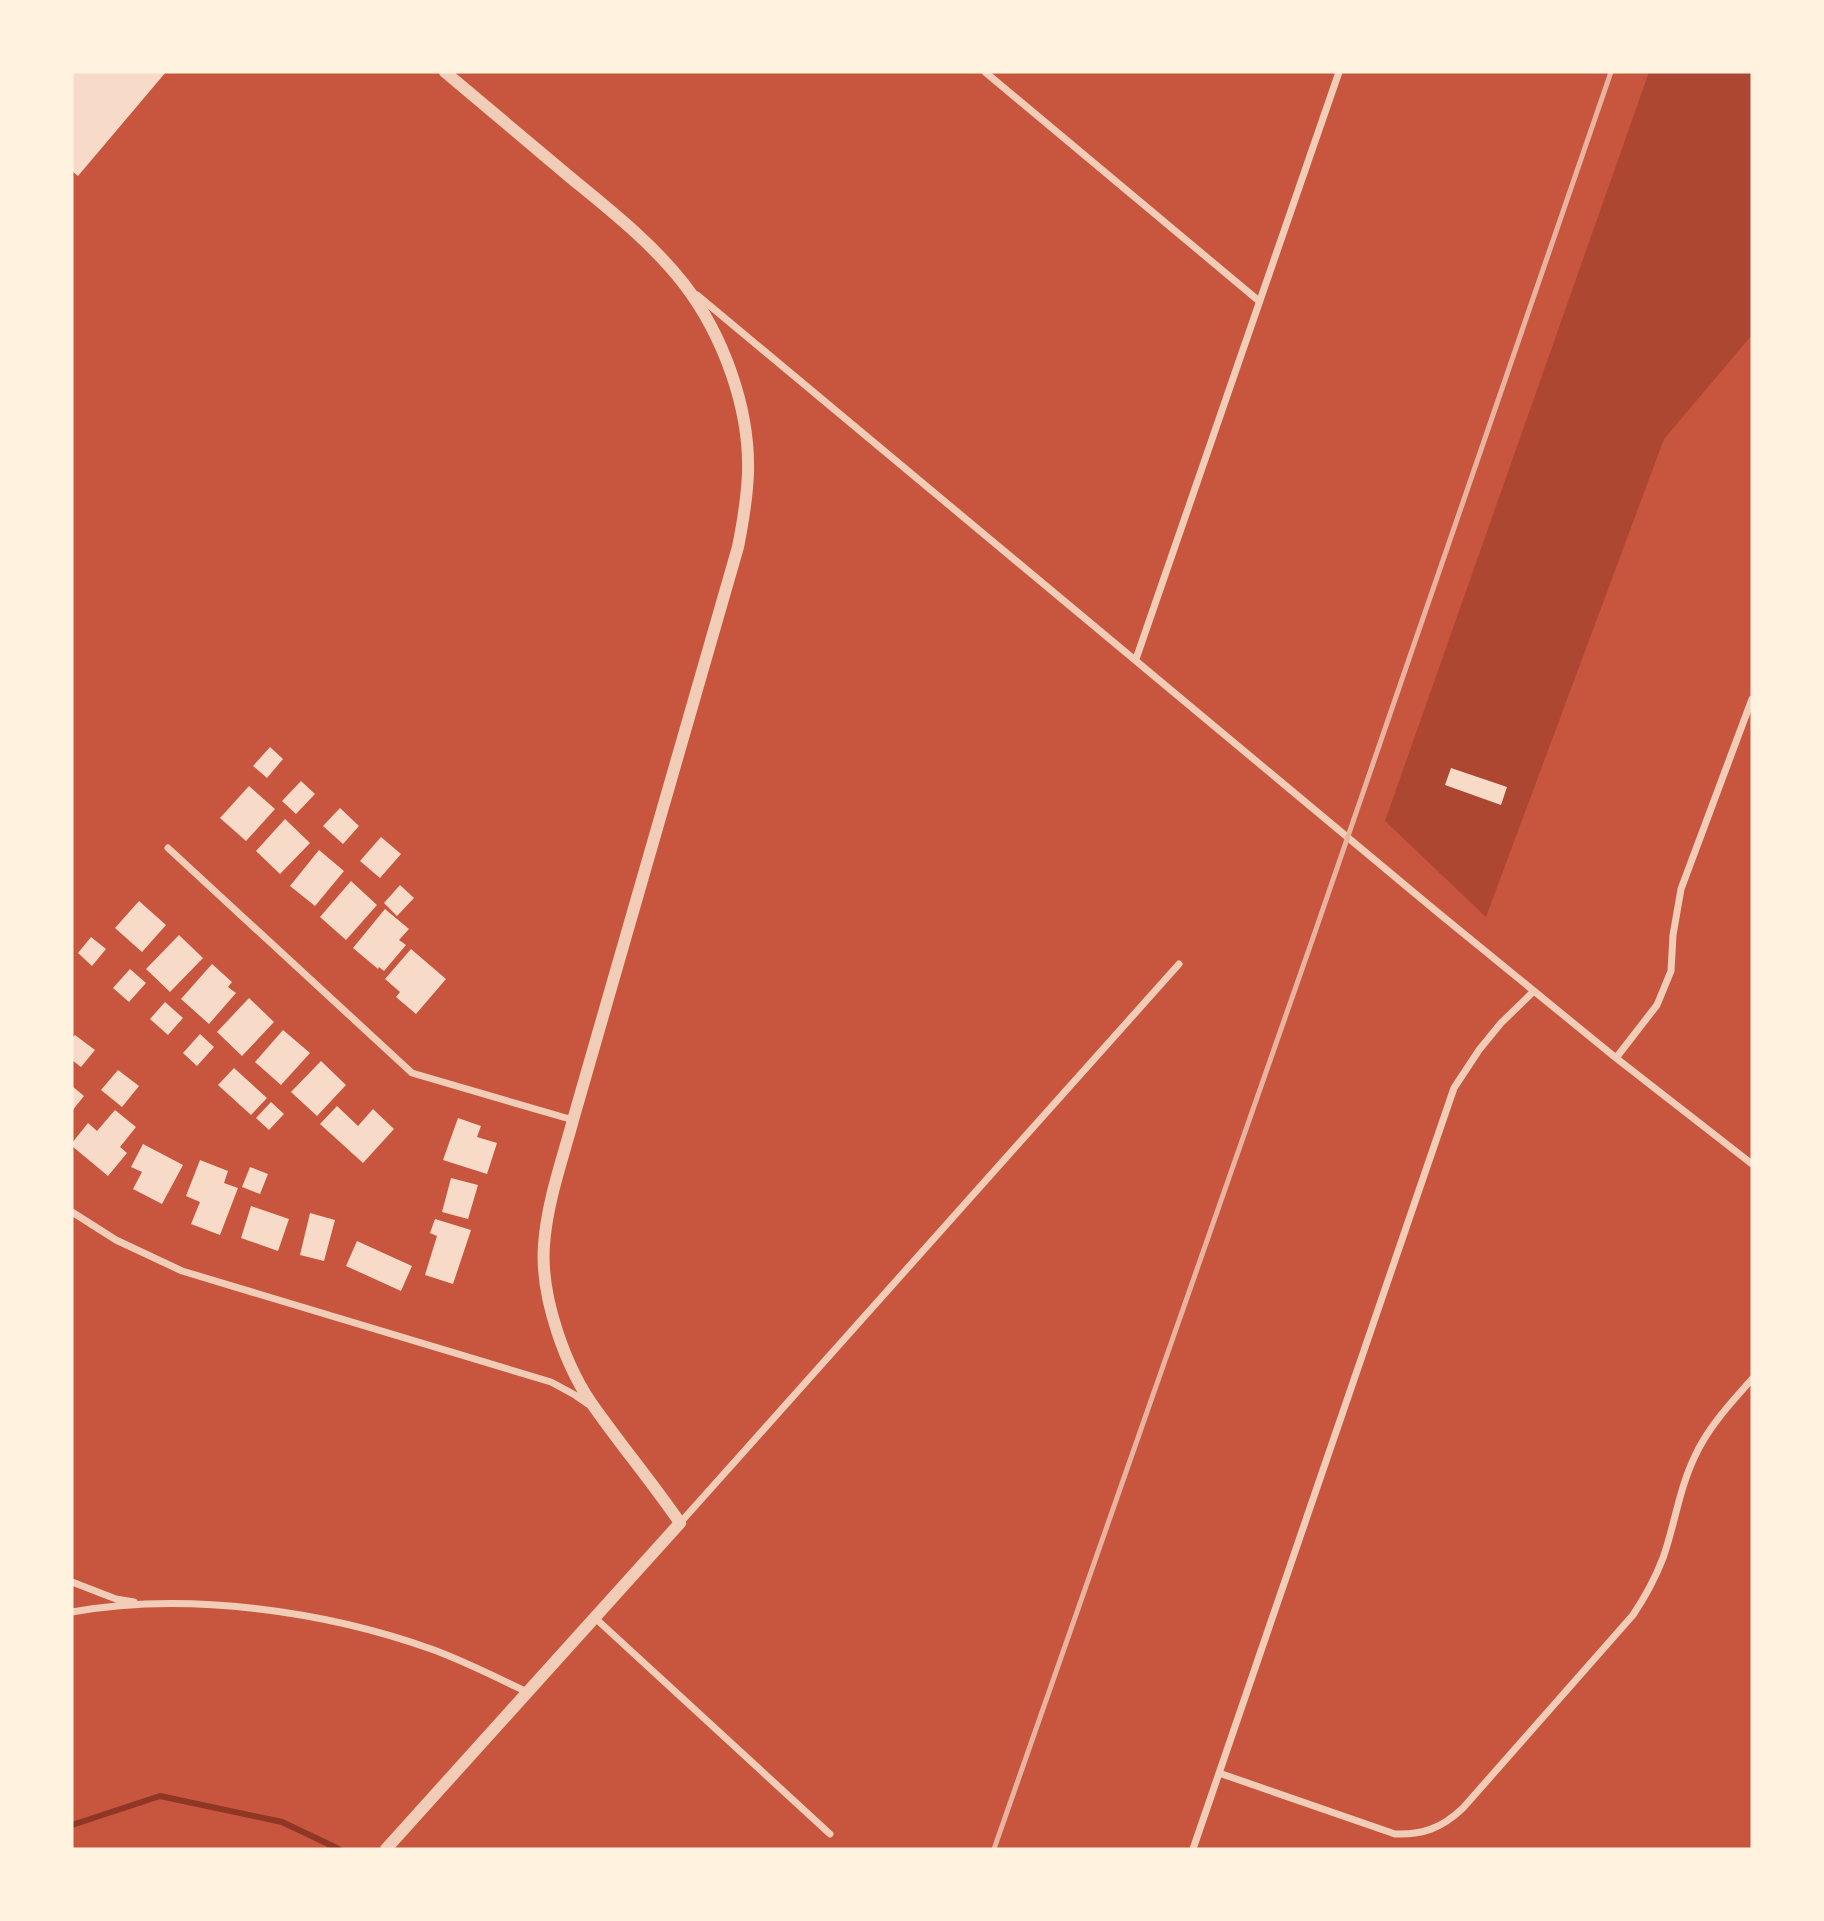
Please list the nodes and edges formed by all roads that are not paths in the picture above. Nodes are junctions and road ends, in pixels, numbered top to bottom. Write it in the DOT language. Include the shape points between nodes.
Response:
graph roads {
  1 [pos="444,72"];
  2 [pos="985,72"];
  3 [pos="1339,72"];
  4 [pos="684,284"];
  5 [pos="1259,301"];
  6 [pos="1136,659"];
  7 [pos="1752,699"];
  8 [pos="168,848"];
  9 [pos="1179,964"];
  10 [pos="1534,991"];
  11 [pos="1616,1058"];
  12 [pos="573,1120"];
  13 [pos="1752,1164"];
  14 [pos="72,1212"];
  15 [pos="1752,1379"];
  16 [pos="597,1411"];
  17 [pos="680,1523"];
  18 [pos="72,1582"];
  19 [pos="145,1604"];
  20 [pos="72,1612"];
  21 [pos="594,1617"];
  22 [pos="527,1692"];
  23 [pos="1219,1773"];
  24 [pos="830,1834"];
  25 [pos="386,1849"];
  26 [pos="1193,1849"];
  1 -- 4 [label="street" via="616,215"];
  2 -- 5 [label="street"];
  3 -- 5 [label="street"];
  4 -- 6 [label="street"];
  4 -- 12 [label="street" via="709,324 739,400 746,433 746,509"];
  5 -- 6 [label="street"];
  6 -- 10 [label="street"];
  7 -- 11 [label="street" via="1682,888 1671,971 1657,1005"];
  8 -- 12 [label="street" via="412,1073"];
  9 -- 17 [label="street"];
  10 -- 11 [label="street"];
  10 -- 23 [label="street" via="1501,1023 1454,1088"];
  11 -- 13 [label="street"];
  12 -- 16 [label="street" via="548,1213 546,1283 569,1360"];
  14 -- 16 [label="street" via="116,1240 182,1271 551,1382"];
  15 -- 23 [label="street" via="1711,1427 1695,1454 1663,1557 1633,1615 1448,1822 1412,1835 1395,1834"];
  16 -- 17 [label="street"];
  17 -- 21 [label="street"];
  18 -- 19 [label="street" via="116,1599"];
  19 -- 20 [label="street"];
  19 -- 22 [label="street" via="239,1608 362,1628 435,1650"];
  21 -- 22 [label="street"];
  21 -- 24 [label="street"];
  22 -- 25 [label="street"];
  23 -- 26 [label="street"];
}
